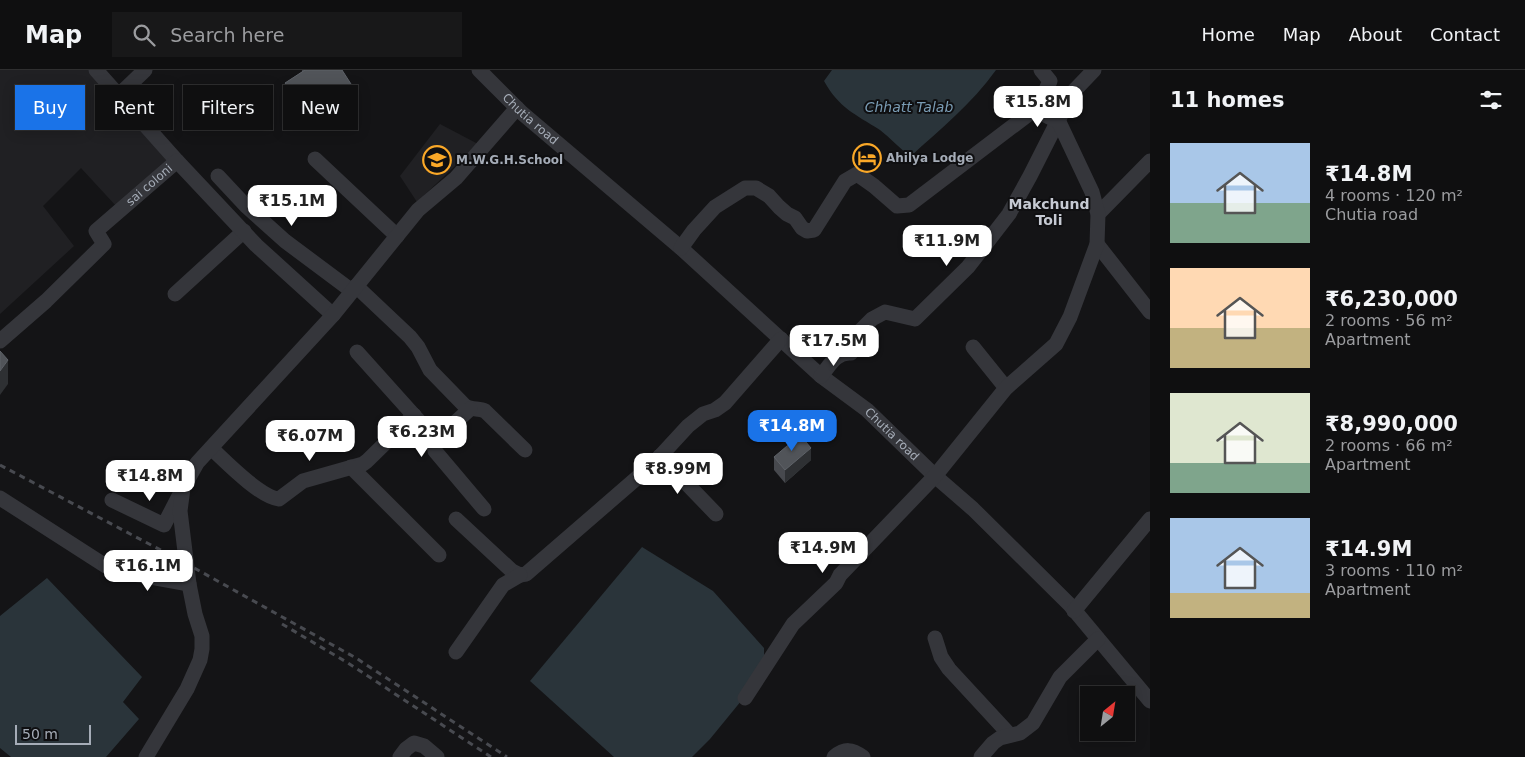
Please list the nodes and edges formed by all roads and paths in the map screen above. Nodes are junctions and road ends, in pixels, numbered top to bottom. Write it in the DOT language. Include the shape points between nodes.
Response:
graph roads {
  1 [pos="96,70"];
  2 [pos="146,70"];
  3 [pos="1041,70"];
  4 [pos="1094,70"];
  5 [pos="486,72"];
  6 [pos="110,85"];
  7 [pos="130,85"];
  8 [pos="1038,107"];
  9 [pos="517,108"];
  10 [pos="1058,122"];
  11 [pos="150,130"];
  12 [pos="315,159"];
  13 [pos="177,161"];
  14 [pos="1150,161"];
  15 [pos="218,176"];
  16 [pos="1098,214"];
  17 [pos="244,230"];
  18 [pos="397,236"];
  19 [pos="1097,244"];
  20 [pos="682,248"];
  21 [pos="354,289"];
  22 [pos="175,294"];
  23 [pos="1150,312"];
  24 [pos="333,315"];
  25 [pos="781,339"];
  26 [pos="0,341"];
  27 [pos="973,347"];
  28 [pos="357,352"];
  29 [pos="821,376"];
  30 [pos="1006,388"];
  31 [pos="470,408"];
  32 [pos="414,416"];
  33 [pos="436,440"];
  34 [pos="210,448"];
  35 [pos="525,450"];
  36 [pos="660,456"];
  37 [pos="351,467"];
  38 [pos="935,476"];
  39 [pos="183,488"];
  40 [pos="0,498"];
  41 [pos="112,500"];
  42 [pos="484,509"];
  43 [pos="716,514"];
  44 [pos="456,519"];
  45 [pos="1150,519"];
  46 [pos="439,555"];
  47 [pos="520,575"];
  48 [pos="189,584"];
  49 [pos="1074,610"];
  50 [pos="934,638"];
  51 [pos="1098,639"];
  52 [pos="456,652"];
  53 [pos="745,698"];
  54 [pos="1150,701"];
  55 [pos="1010,735"];
  56 [pos="146,757"];
  57 [pos="400,757"];
  58 [pos="437,757"];
  59 [pos="834,757"];
  60 [pos="863,757"];
  61 [pos="981,757"];
  1 -- 6 [label="street"];
  2 -- 7 [label="street"];
  3 -- 8 [label="street" via="1050,81"];
  4 -- 10 [label="street" via="1072,93"];
  5 -- 9 [label="street, Chutia road"];
  8 -- 10 [label="street"];
  8 -- 20 [label="street" via="909,205 897,206 858,174 845,181 814,230 807,231 769,196 756,188 745,188 715,207"];
  9 -- 18 [label="street" via="456,178 418,210"];
  9 -- 20 [label="street, Chutia road"];
  10 -- 16 [label="street" via="1092,192"];
  10 -- 29 [label="street" via="1009,214 968,268 915,318 884,312 872,319 852,340 851,353 843,352 834,358"];
  11 -- 13 [label="street"];
  12 -- 18 [label="street"];
  13 -- 17 [label="street, sai coloni"];
  13 -- 26 [label="street, sai coloni" via="96,231 104,244"];
  14 -- 16 [label="street"];
  15 -- 21 [label="street" via="279,235"];
  16 -- 19 [label="street"];
  17 -- 22 [label="street"];
  17 -- 24 [label="street, sai coloni" via="256,245"];
  18 -- 21 [label="street"];
  19 -- 23 [label="street"];
  19 -- 30 [label="street" via="1070,317 1056,344"];
  20 -- 25 [label="street, Chutia road"];
  21 -- 24 [label="street"];
  21 -- 31 [label="street" via="410,337 430,370"];
  24 -- 34 [label="street"];
  25 -- 29 [label="street, Chutia road"];
  25 -- 36 [label="street" via="725,403 695,420"];
  27 -- 30 [label="street"];
  28 -- 32 [label="street"];
  29 -- 38 [label="street, Chutia road" via="867,410"];
  30 -- 38 [label="street"];
  31 -- 33 [label="street"];
  31 -- 35 [label="street" via="485,411"];
  32 -- 33 [label="street"];
  32 -- 37 [label="street" via="371,459"];
  33 -- 42 [label="street" via="436,451"];
  34 -- 37 [label="street" via="263,493 279,499 303,481"];
  34 -- 39 [label="street" via="196,463"];
  36 -- 43 [label="street"];
  36 -- 47 [label="street" via="534,569"];
  37 -- 46 [label="street"];
  38 -- 49 [label="street, Chutia road" via="973,509"];
  38 -- 53 [label="street" via="836,583 793,624"];
  39 -- 41 [label="street" via="164,525"];
  39 -- 48 [label="street" via="180,511"];
  40 -- 48 [label="street" via="112,570"];
  44 -- 47 [label="street"];
  45 -- 49 [label="street"];
  47 -- 52 [label="street" via="504,585"];
  48 -- 56 [label="street" via="202,636 200,660"];
  49 -- 51 [label="street, Chutia road"];
  50 -- 55 [label="street" via="949,669"];
  51 -- 54 [label="street, Chutia road"];
  51 -- 55 [label="street" via="1060,677 1033,723 1020,733"];
  55 -- 61 [label="street" via="993,743"];
  57 -- 58 [label="street" via="414,743 424,746"];
  59 -- 60 [label="street" via="848,750"];
}
